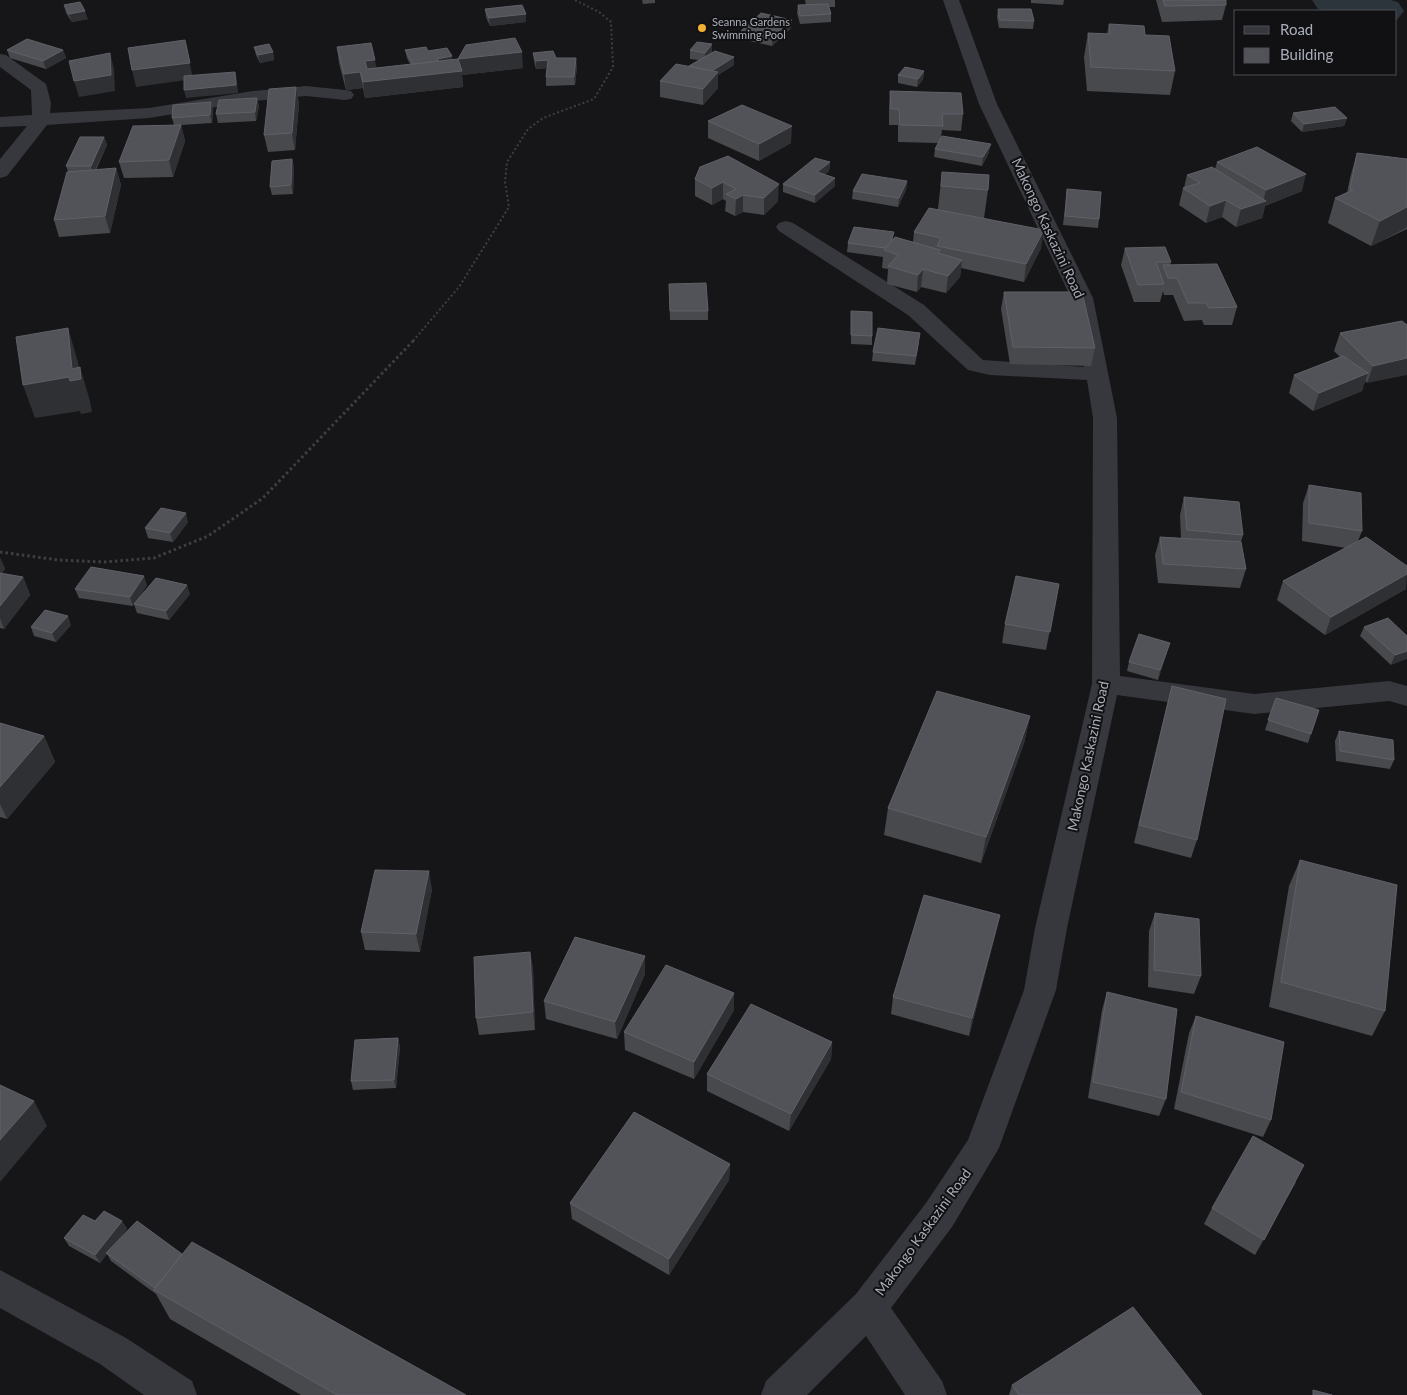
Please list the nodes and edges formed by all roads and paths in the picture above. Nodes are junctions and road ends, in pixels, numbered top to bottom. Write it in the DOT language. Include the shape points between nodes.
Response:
graph roads {
  1 [pos="575,0"];
  2 [pos="951,0"];
  3 [pos="0,59"];
  4 [pos="345,95"];
  5 [pos="40,121"];
  6 [pos="0,122"];
  7 [pos="0,172"];
  8 [pos="786,227"];
  9 [pos="1095,374"];
  10 [pos="0,552"];
  11 [pos="1106,684"];
  12 [pos="1407,696"];
  13 [pos="0,1288"];
  14 [pos="869,1307"];
  15 [pos="178,1395"];
  16 [pos="780,1395"];
  17 [pos="928,1395"];
  1 -- 10 [label="path" via="611,22 613,67 594,99 542,118 528,129 507,162 505,182 509,207 459,287 398,359 264,498 208,536 154,558 104,562"];
  2 -- 9 [label="street, Makongo Kaskazini Road" via="988,104 1082,298"];
  3 -- 5 [label="street" via="40,88"];
  4 -- 5 [label="street" via="306,91 149,113"];
  5 -- 6 [label="street"];
  5 -- 7 [label="street"];
  8 -- 9 [label="street" via="916,310 976,364 990,368"];
  9 -- 11 [label="street, Makongo Kaskazini Road" via="1105,418"];
  11 -- 12 [label="street" via="1254,704 1389,691"];
  11 -- 14 [label="street, Makongo Kaskazini Road" via="1040,990 982,1148 939,1215"];
  13 -- 15 [label="street" via="113,1351"];
  14 -- 16 [label="street, Makongo Kaskazini Road"];
  14 -- 17 [label="street"];
}
